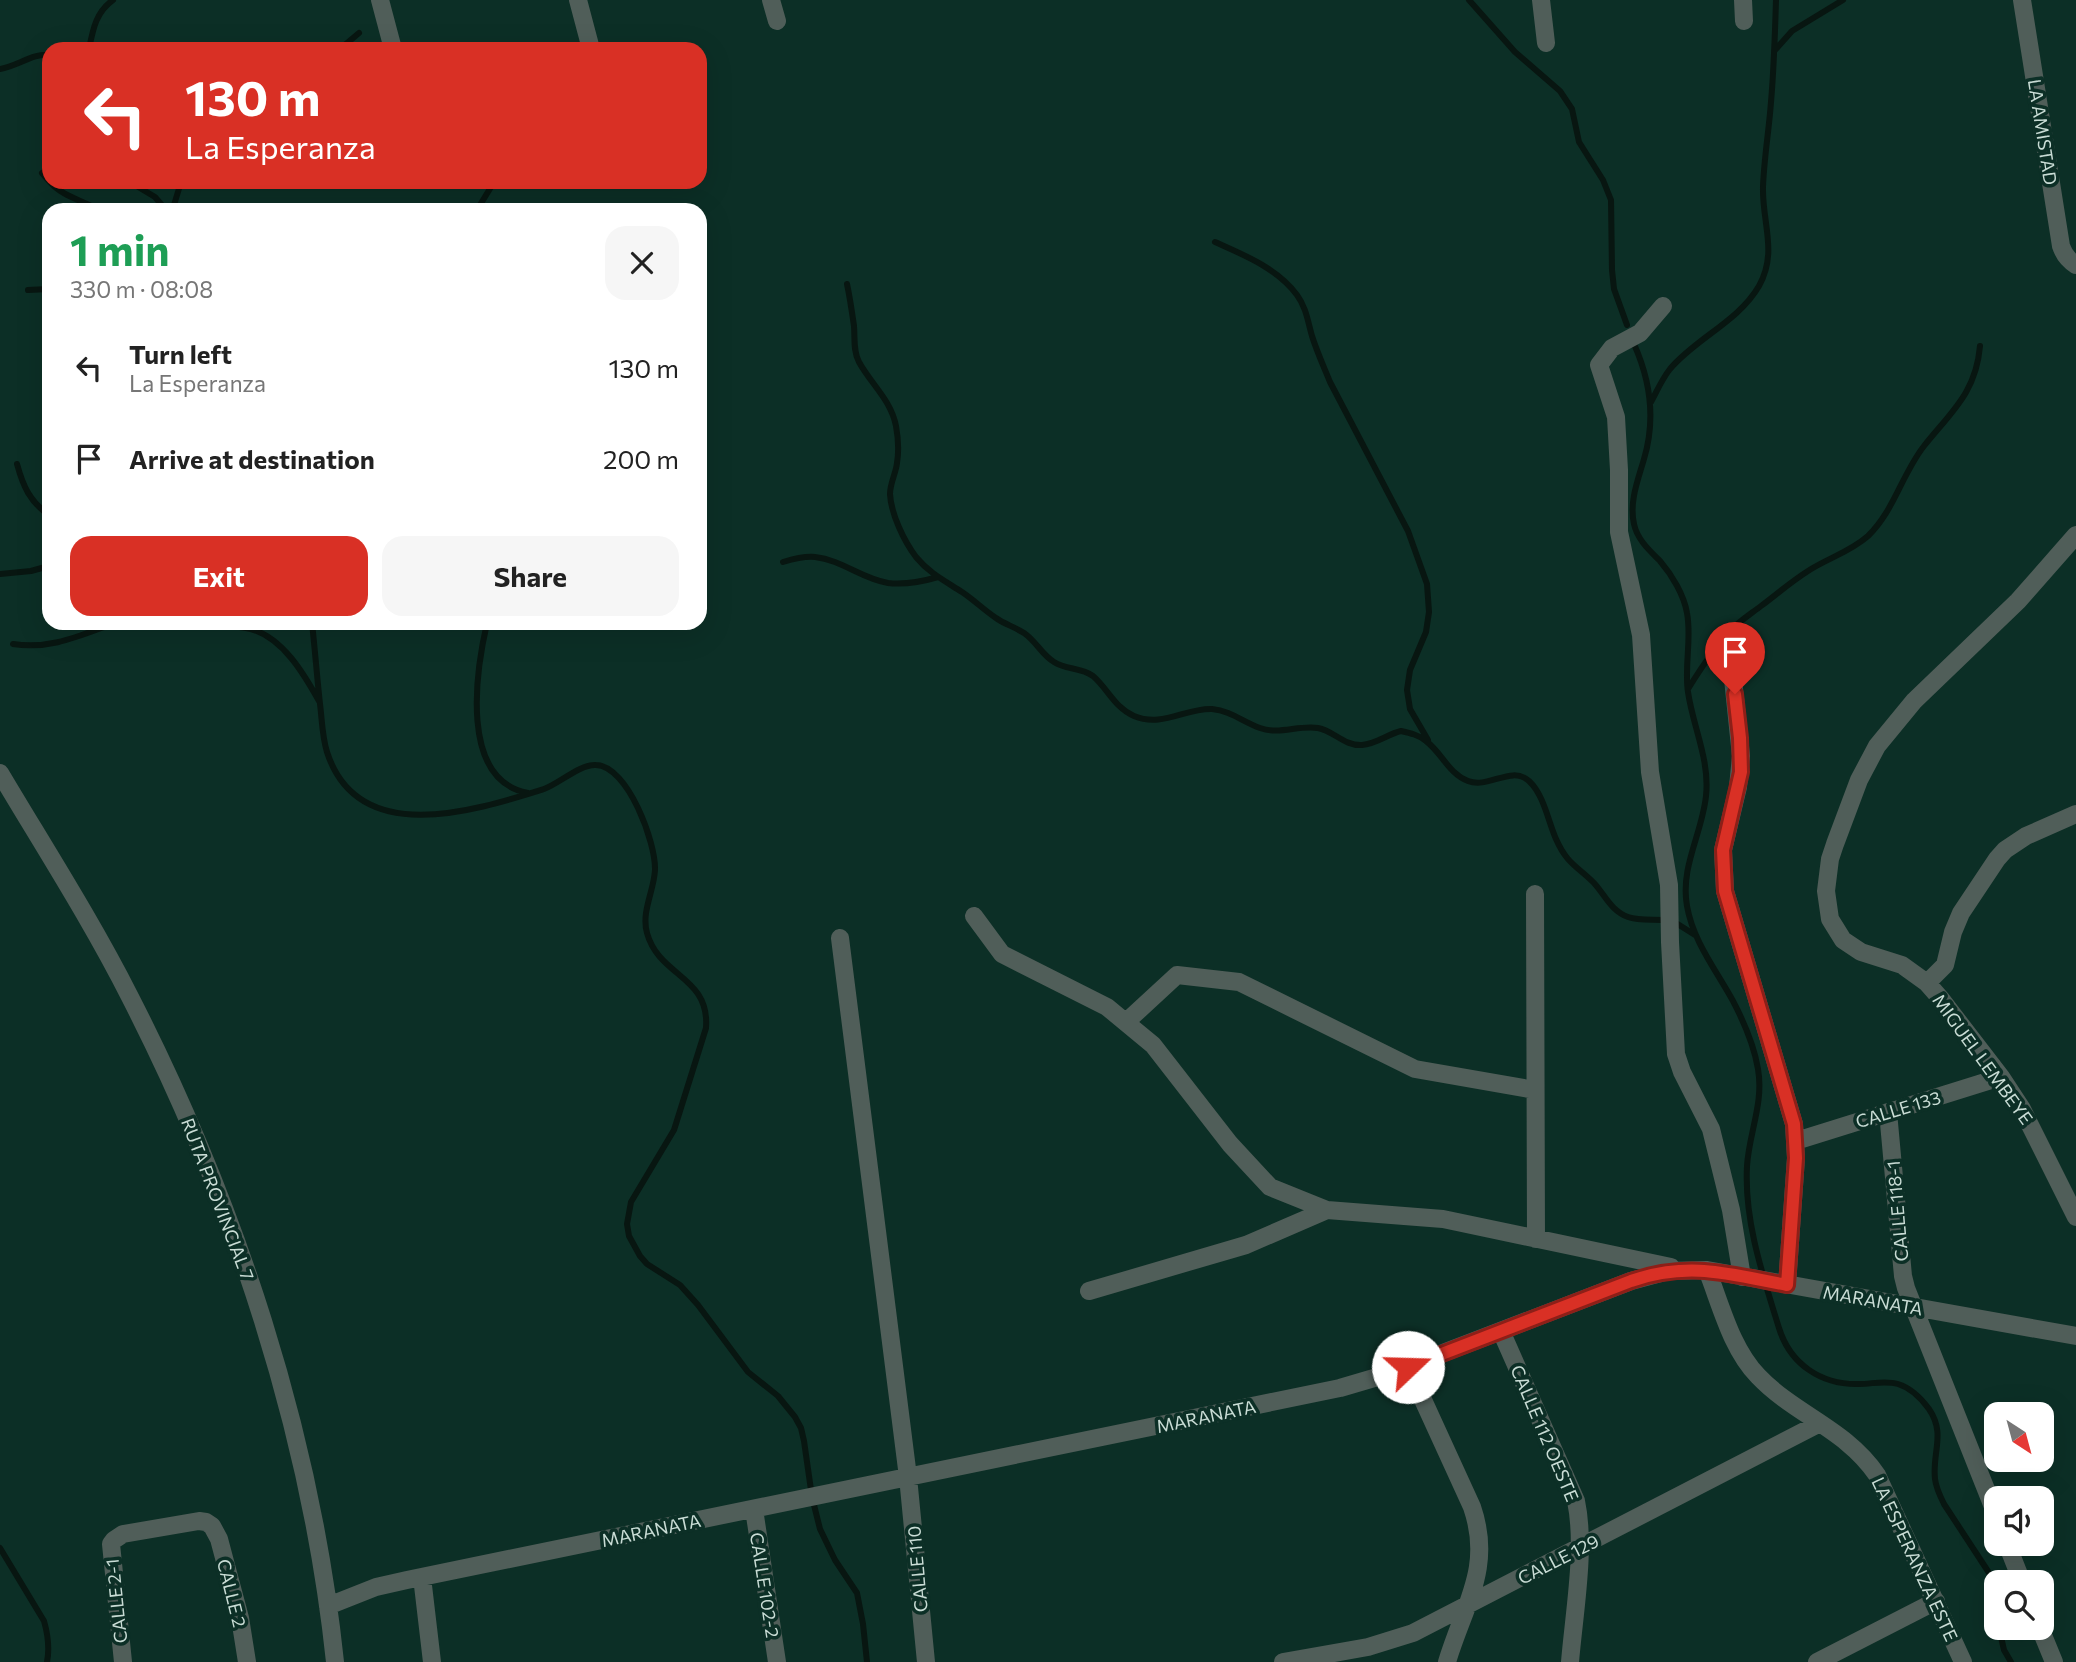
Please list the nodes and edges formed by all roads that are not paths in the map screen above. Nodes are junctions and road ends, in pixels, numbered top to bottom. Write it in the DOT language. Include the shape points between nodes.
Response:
graph roads {
  1 [pos="380,0"];
  2 [pos="578,0"];
  3 [pos="771,0"];
  4 [pos="1541,0"];
  5 [pos="1743,0"];
  6 [pos="2022,0"];
  7 [pos="777,20"];
  8 [pos="1744,21"];
  9 [pos="391,42"];
  10 [pos="589,42"];
  11 [pos="1546,43"];
  12 [pos="2073,263"];
  13 [pos="1663,306"];
  14 [pos="2076,536"];
  15 [pos="1730,650"];
  16 [pos="0,773"];
  17 [pos="2076,814"];
  18 [pos="1535,894"];
  19 [pos="974,916"];
  20 [pos="840,938"];
  21 [pos="1927,983"];
  22 [pos="1126,1022"];
  23 [pos="2001,1077"];
  24 [pos="1535,1090"];
  25 [pos="1888,1112"];
  26 [pos="1796,1141"];
  27 [pos="1327,1210"];
  28 [pos="2076,1217"];
  29 [pos="1536,1239"];
  30 [pos="1681,1269"];
  31 [pos="1707,1270"];
  32 [pos="1742,1276"];
  33 [pos="1787,1285"];
  34 [pos="1088,1291"];
  35 [pos="1914,1307"];
  36 [pos="1501,1331"];
  37 [pos="2076,1336"];
  38 [pos="1408,1367"];
  39 [pos="1820,1423"];
  40 [pos="908,1477"];
  41 [pos="1985,1486"];
  42 [pos="754,1509"];
  43 [pos="114,1540"];
  44 [pos="1580,1547"];
  45 [pos="422,1577"];
  46 [pos="1936,1601"];
  47 [pos="328,1606"];
  48 [pos="1466,1606"];
  49 [pos="2045,1640"];
  50 [pos="1368,1647"];
  51 [pos="123,1662"];
  52 [pos="247,1662"];
  53 [pos="335,1662"];
  54 [pos="432,1662"];
  55 [pos="777,1662"];
  56 [pos="926,1662"];
  57 [pos="1283,1662"];
  58 [pos="1344,1662"];
  59 [pos="1447,1662"];
  60 [pos="1570,1662"];
  61 [pos="1816,1662"];
  62 [pos="1964,1662"];
  63 [pos="2054,1662"];
  1 -- 9 [label="street"];
  2 -- 10 [label="street"];
  3 -- 7 [label="street"];
  4 -- 11 [label="street"];
  5 -- 8 [label="street"];
  6 -- 12 [label="street, LA AMISTAD" via="2061,246"];
  13 -- 32 [label="street" via="1640,333 1612,348 1599,365 1616,417 1619,532 1641,635 1650,772 1669,886 1676,1054 1711,1129"];
  14 -- 21 [label="street, MIGUEL LEMBEYE" via="2018,601 1888,730 1859,780 1835,844 1826,891 1835,931 1852,947 1902,965"];
  15 -- 26 [label="street" via="1741,756 1723,850 1725,891 1790,1105"];
  16 -- 47 [label="street, RUTA PROVINCIAL 7" via="130,996 210,1171 260,1312 288,1410"];
  17 -- 21 [label="street" via="2026,836 1997,859 1961,913 1945,965"];
  18 -- 24 [label="street"];
  19 -- 22 [label="street" via="1002,954 1107,1007"];
  20 -- 40 [label="street, CALLE 110"];
  21 -- 23 [label="street, MIGUEL LEMBEYE"];
  22 -- 24 [label="street" via="1177,975 1239,982 1415,1069"];
  22 -- 27 [label="street" via="1153,1045 1230,1144 1270,1187"];
  23 -- 25 [label="street, CALLE 133"];
  23 -- 28 [label="street, MIGUEL LEMBEYE" via="2032,1125"];
  24 -- 29 [label="street"];
  25 -- 26 [label="street, CALLE 133"];
  25 -- 35 [label="street, CALLE 118-1" via="1903,1276"];
  26 -- 33 [label="street"];
  27 -- 29 [label="street" via="1443,1219"];
  27 -- 34 [label="street" via="1246,1245"];
  29 -- 30 [label="street"];
  30 -- 31 [label="street, MARANATA"];
  30 -- 36 [label="street, MARANATA" via="1631,1281"];
  31 -- 32 [label="street, MARANATA"];
  31 -- 39 [label="street, LA ESPERANZA ESTE" via="1747,1363 1771,1388"];
  32 -- 33 [label="street, MARANATA"];
  33 -- 35 [label="street, MARANATA"];
  35 -- 37 [label="street, MARANATA"];
  35 -- 41 [label="street, CALLE 118-1"];
  36 -- 38 [label="street, MARANATA"];
  36 -- 44 [label="street, CALLE 112 OESTE" via="1576,1501"];
  38 -- 40 [label="street, MARANATA" via="1324,1392"];
  38 -- 48 [label="street" via="1478,1524 1478,1572"];
  39 -- 44 [label="street, CALLE 129"];
  39 -- 46 [label="street, LA ESPERANZA ESTE" via="1860,1452 1877,1475"];
  40 -- 42 [label="street, MARANATA"];
  40 -- 56 [label="street, CALLE 110"];
  42 -- 45 [label="street, MARANATA"];
  42 -- 55 [label="street, CALLE 102-2"];
  43 -- 51 [label="street, CALLE 2-1" via="111,1549"];
  43 -- 52 [label="street, CALLE 2" via="123,1534 199,1521 212,1526 240,1618"];
  44 -- 48 [label="street, CALLE 129"];
  44 -- 60 [label="street, CALLE 112 OESTE"];
  45 -- 47 [label="street, MARANATA" via="376,1587"];
  45 -- 54 [label="street"];
  46 -- 61 [label="street"];
  46 -- 62 [label="street, LA ESPERANZA ESTE"];
  47 -- 53 [label="street, RUTA PROVINCIAL 7"];
  48 -- 50 [label="street, CALLE 129" via="1413,1633"];
  48 -- 59 [label="street"];
  49 -- 63 [label="street"];
  50 -- 57 [label="street, CALLE 129"];
  50 -- 58 [label="street"];
}
